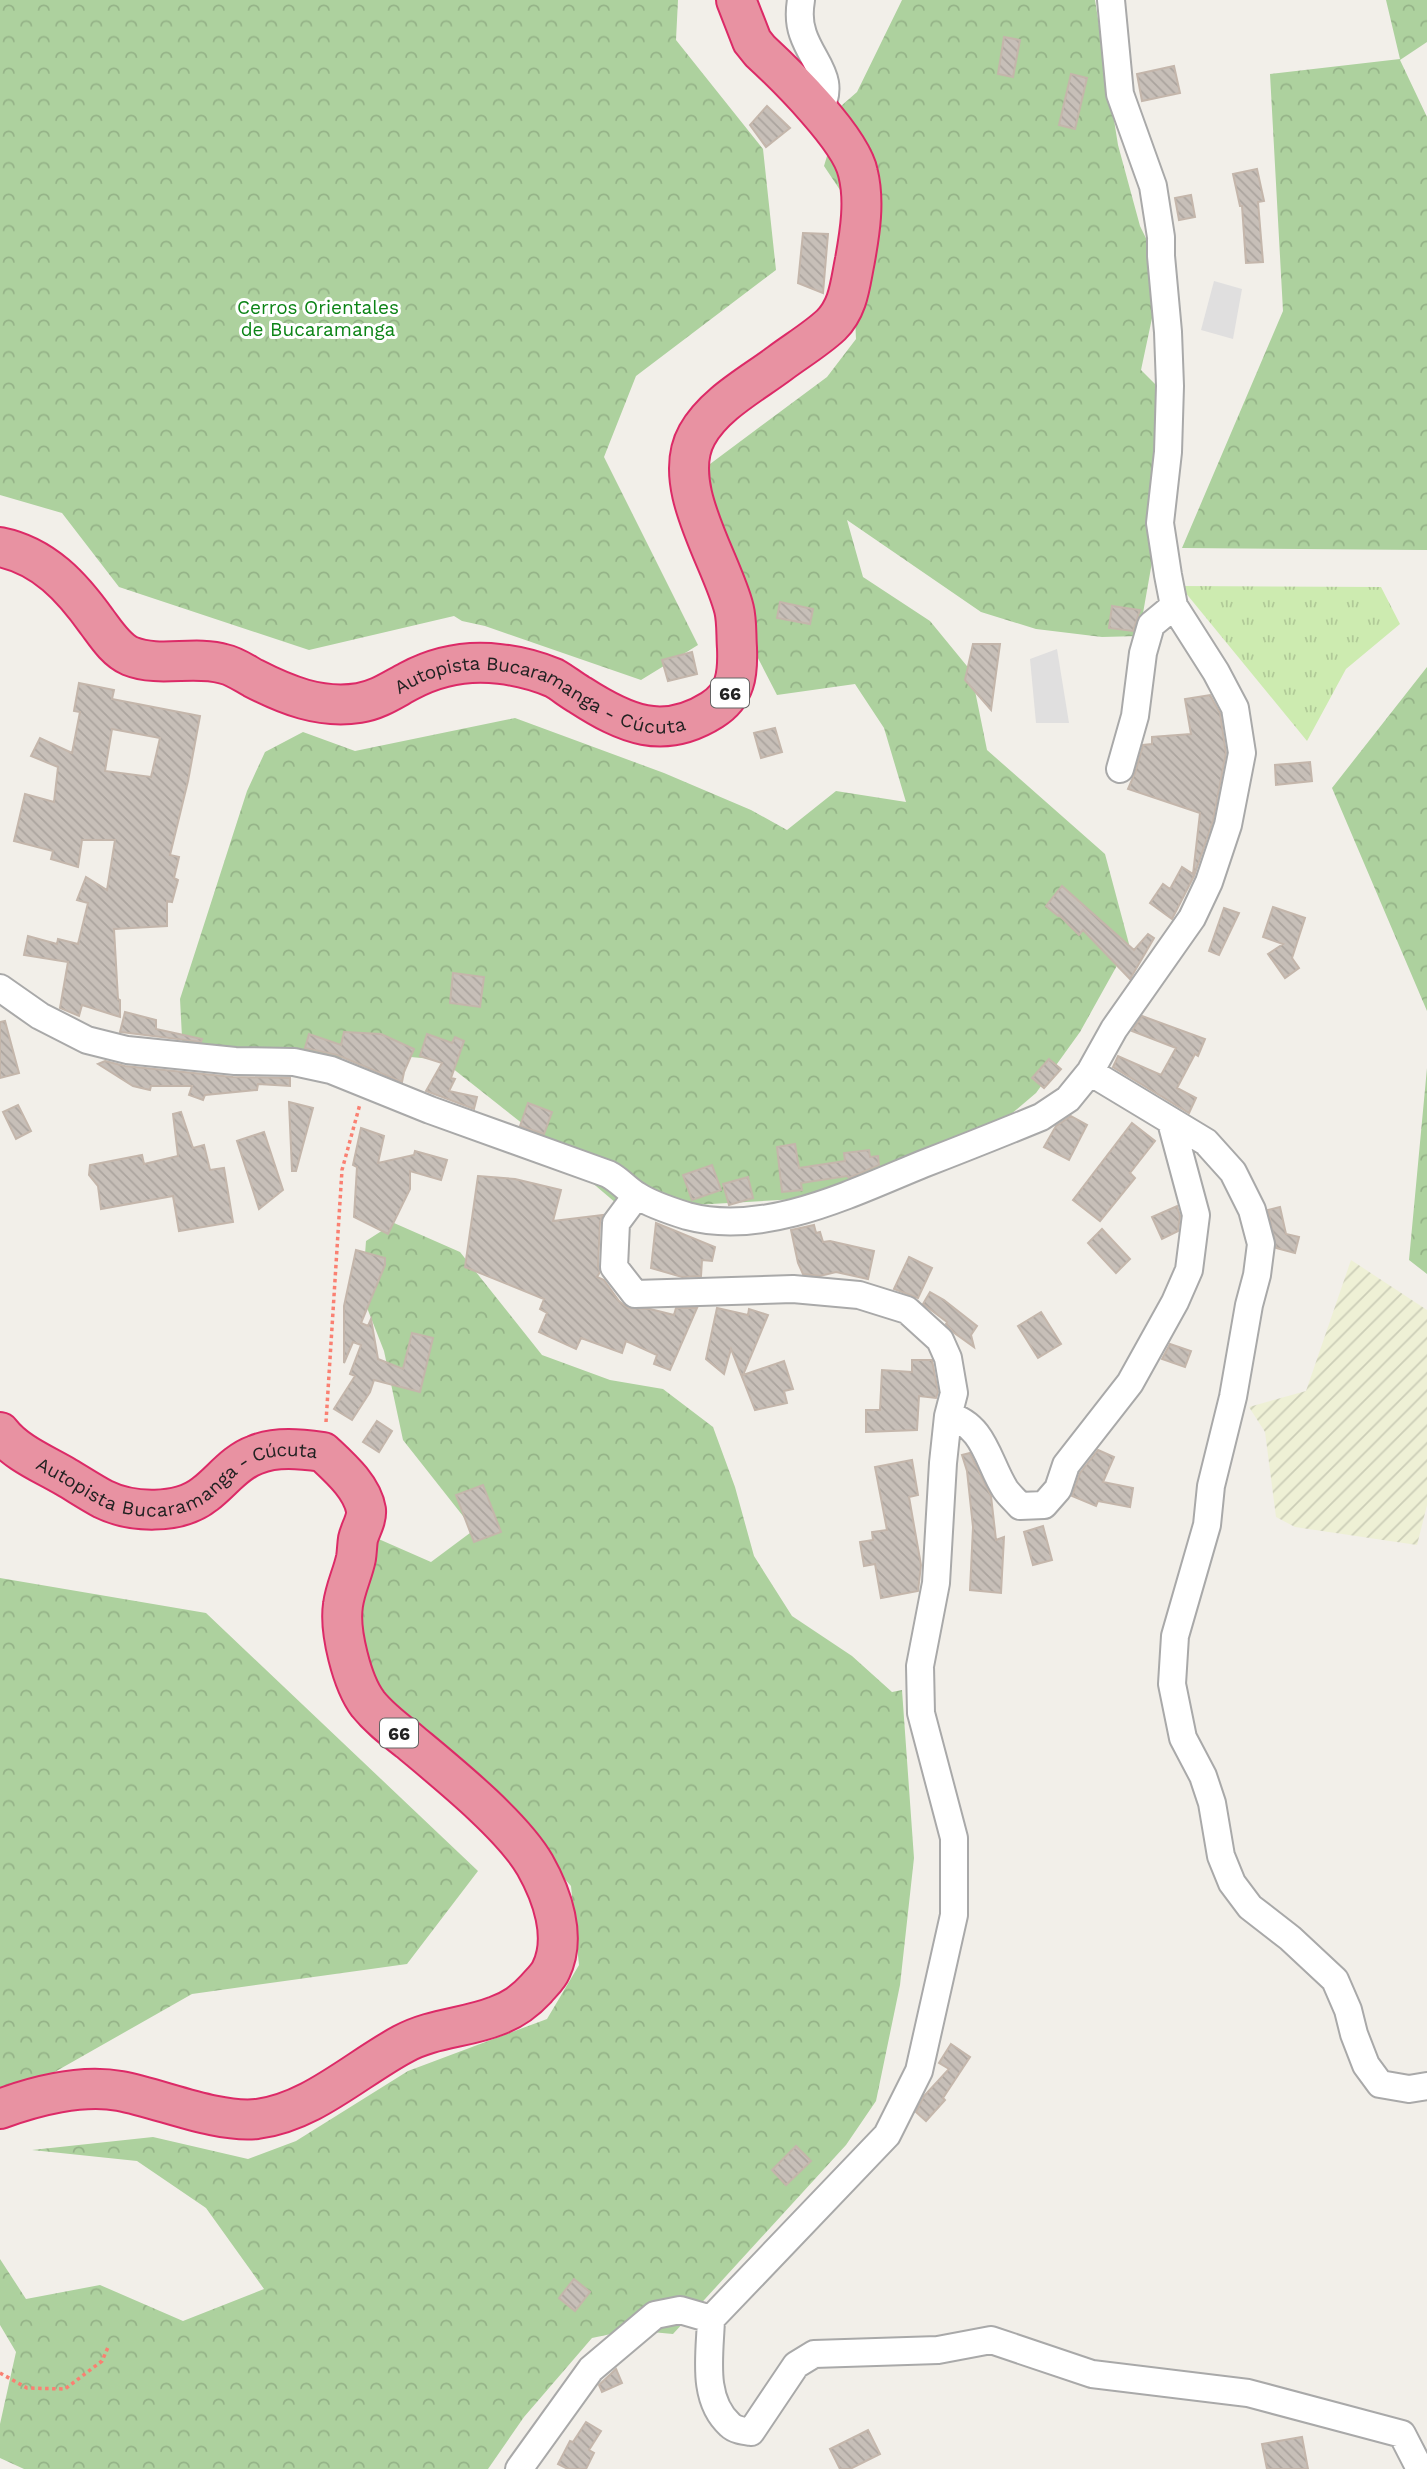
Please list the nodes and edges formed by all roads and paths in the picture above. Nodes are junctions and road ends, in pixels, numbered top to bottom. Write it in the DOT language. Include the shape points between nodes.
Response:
graph roads {
  1 [pos="736,0"];
  2 [pos="800,0"];
  3 [pos="1111,0"];
  4 [pos="818,113"];
  5 [pos="0,547"];
  6 [pos="1174,606"];
  7 [pos="1120,769"];
  8 [pos="0,988"];
  9 [pos="1090,1072"];
  10 [pos="365,1085"];
  11 [pos="1171,1122"];
  12 [pos="636,1196"];
  13 [pos="948,1416"];
  14 [pos="0,1432"];
  15 [pos="323,1452"];
  16 [pos="1427,2086"];
  17 [pos="0,2109"];
  18 [pos="711,2319"];
  19 [pos="109,2345"];
  20 [pos="0,2374"];
  21 [pos="519,2469"];
  22 [pos="1420,2469"];
  1 -- 4 [label="highway, Autopista Bucaramanga - Cúcuta / 66" via="752,41"];
  2 -- 4 [label="street" via="803,37 826,82 825,101"];
  3 -- 6 [label="street" via="1121,94 1153,186 1161,237 1170,386 1160,523"];
  4 -- 5 [label="highway, Autopista Bucaramanga - Cúcuta / 66" via="851,153 861,190 860,232 846,305 831,325 723,404 696,437 690,457 689,479 736,629 734,687 708,713 654,729 619,718 556,679 529,669 478,662 432,670 361,703 310,701 286,695 224,663 169,662 126,654 71,588 38,561"];
  6 -- 7 [label="street" via="1151,625 1135,716"];
  6 -- 9 [label="street" via="1235,708 1242,753 1228,825 1192,918"];
  8 -- 10 [label="street" via="40,1016 87,1040 127,1050 294,1062 331,1070"];
  9 -- 11 [label="street"];
  9 -- 12 [label="street" via="1068,1099 1041,1117 842,1198 763,1219 721,1222 688,1216"];
  10 -- 12 [label="street" via="608,1174"];
  10 -- 15 [label="path" via="342,1170"];
  11 -- 13 [label="street" via="1196,1214 1189,1270 1130,1383 1066,1465 1058,1489 1044,1505 1020,1506 973,1429"];
  11 -- 16 [label="street" via="1206,1142 1233,1172 1252,1210 1261,1244 1207,1525 1175,1636 1172,1684 1183,1738 1203,1776 1221,1856 1232,1883 1250,1907 1335,1980 1366,2065 1380,2084 1409,2089"];
  12 -- 13 [label="street" via="616,1223 614,1267 635,1294 793,1289 859,1296 907,1310 940,1340 948,1358 954,1393"];
  13 -- 18 [label="street" via="936,1583 920,1666 921,1713 954,1838 954,1915 919,2071 887,2135"];
  14 -- 15 [label="highway, Autopista Bucaramanga - Cúcuta" via="27,1455 104,1500 155,1510 203,1496 252,1455 272,1450"];
  15 -- 17 [label="highway, Autopista Bucaramanga - Cúcuta / 66" via="362,1497 367,1514 343,1606 346,1646 357,1684 367,1703 389,1726 487,1811 534,1864 556,1919 558,1953 550,1973 520,2006 408,2041 307,2104 270,2116 237,2120 117,2090 65,2091"];
  18 -- 21 [label="street" via="680,2309 655,2315 591,2369"];
  18 -- 22 [label="street" via="710,2389 716,2406 732,2427 751,2432 796,2365 814,2354 938,2350 991,2340 1092,2374 1248,2393 1402,2434"];
  19 -- 20 [label="path" via="102,2361 65,2389 27,2388"];
}
